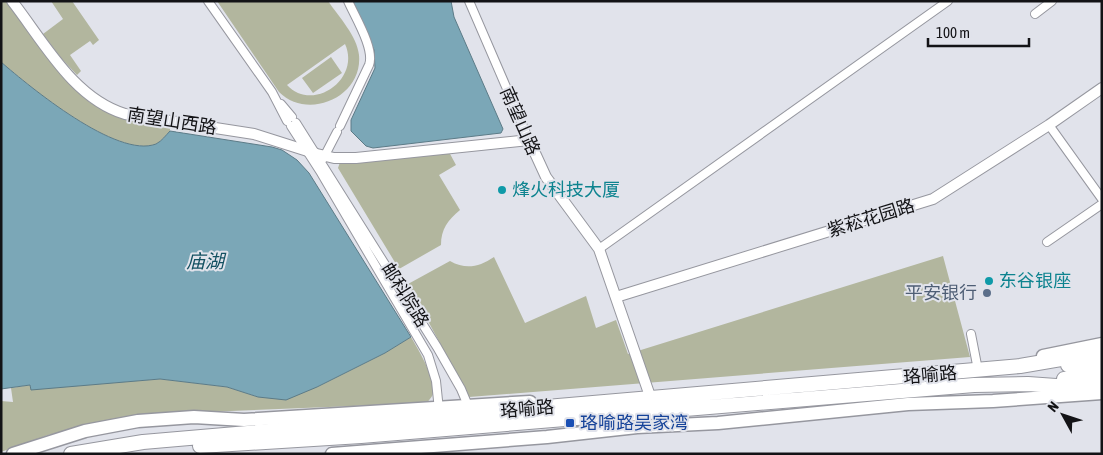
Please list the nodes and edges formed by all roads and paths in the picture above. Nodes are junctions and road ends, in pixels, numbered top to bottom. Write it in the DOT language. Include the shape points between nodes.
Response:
graph roads {
  1 [pos="12,1"];
  2 [pos="208,1"];
  3 [pos="348,1"];
  4 [pos="469,1"];
  5 [pos="948,1"];
  6 [pos="1052,1"];
  7 [pos="1035,14"];
  8 [pos="1102,88"];
  9 [pos="292,122"];
  10 [pos="1049,125"];
  11 [pos="529,140"];
  12 [pos="307,150"];
  13 [pos="320,159"];
  14 [pos="1102,199"];
  15 [pos="1102,204"];
  16 [pos="1046,242"];
  17 [pos="599,249"];
  18 [pos="616,297"];
  19 [pos="971,334"];
  20 [pos="1102,344"];
  21 [pos="1102,352"];
  22 [pos="1102,364"];
  23 [pos="1020,366"];
  24 [pos="978,367"];
  25 [pos="1102,388"];
  26 [pos="650,395"];
  27 [pos="470,416"];
  28 [pos="440,418"];
  29 [pos="361,436"];
  30 [pos="474,443"];
  31 [pos="441,445"];
  32 [pos="365,452"];
  33 [pos="13,454"];
  34 [pos="71,454"];
  35 [pos="119,454"];
  36 [pos="332,454"];
  1 -- 12 [label="street, 南望山西路" via="80,88 107,108 156,120 254,134"];
  2 -- 9 [label="street"];
  3 -- 13 [label="street" via="371,57 338,129"];
  4 -- 11 [label="street, 南望山路"];
  5 -- 17 [label="street"];
  6 -- 7 [label="street"];
  8 -- 10 [label="street, 紫菘花园路"];
  9 -- 12 [label="street"];
  9 -- 13 [label="street"];
  10 -- 14 [label="street"];
  10 -- 18 [label="street, 紫菘花园路" via="933,199"];
  11 -- 13 [label="street, 南望山西路"];
  11 -- 17 [label="street, 南望山路" via="546,178"];
  12 -- 13 [label="street, 南望山西路"];
  13 -- 27 [label="street, 邮科院路" via="438,347 462,389"];
  13 -- 28 [label="street" via="428,355 436,381"];
  15 -- 16 [label="street"];
  17 -- 18 [label="street, 南望山路"];
  18 -- 26 [label="street, 南望山路"];
  19 -- 24 [label="street"];
  20 -- 24 [label="main road"];
  21 -- 23 [label="highway, 珞喻路"];
  22 -- 23 [label="highway"];
  23 -- 24 [label="highway, 珞喻路"];
  24 -- 26 [label="highway, 珞喻路"];
  25 -- 27 [label="highway, 珞喻路" via="1028,384 974,386"];
  25 -- 30 [label="main road" via="993,401 908,404"];
  26 -- 27 [label="highway, 珞喻路"];
  27 -- 28 [label="highway, 珞喻路"];
  27 -- 30 [label="street, 邮科院路"];
  28 -- 29 [label="highway, 珞喻路"];
  28 -- 31 [label="street"];
  28 -- 33 [label="main road" via="244,420 194,417 138,421 85,431"];
  28 -- 34 [label="highway, 珞喻路" via="143,442"];
  29 -- 32 [label="street"];
  29 -- 35 [label="highway, 珞喻路"];
  30 -- 31 [label="main road"];
  31 -- 32 [label="main road"];
  32 -- 36 [label="main road"];
}
